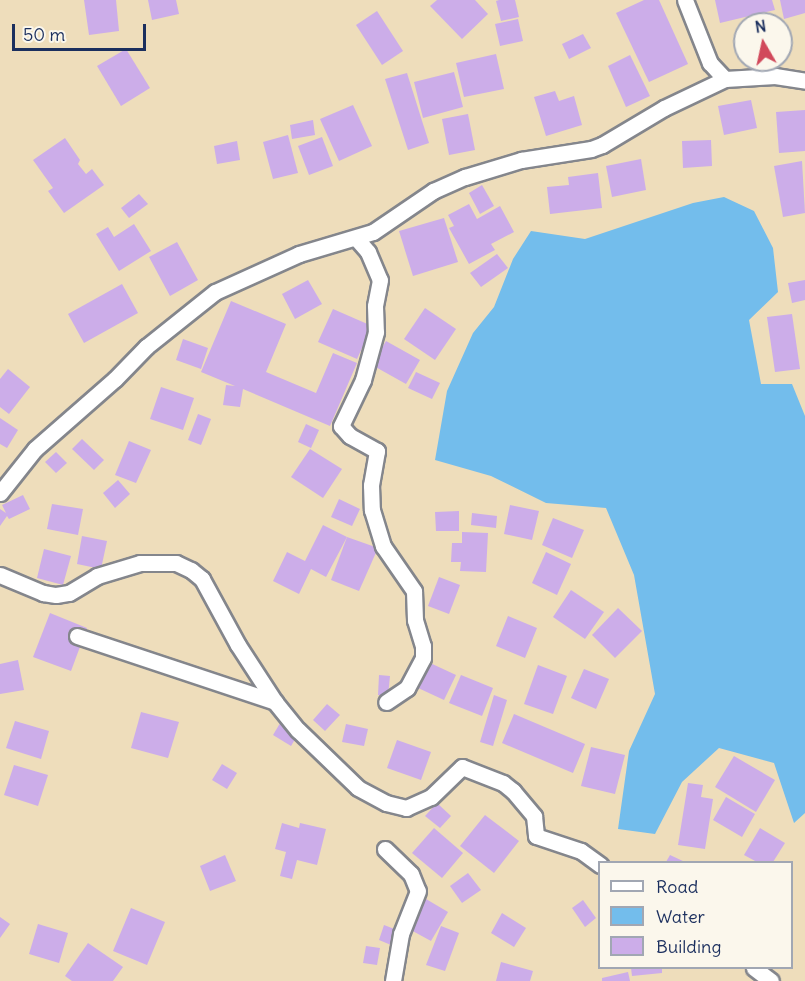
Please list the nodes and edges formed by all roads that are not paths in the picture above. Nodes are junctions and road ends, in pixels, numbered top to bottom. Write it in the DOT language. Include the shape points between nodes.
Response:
graph roads {
  1 [pos="685,0"];
  2 [pos="725,79"];
  3 [pos="805,81"];
  4 [pos="373,232"];
  5 [pos="356,238"];
  6 [pos="368,252"];
  7 [pos="0,493"];
  8 [pos="0,575"];
  9 [pos="77,636"];
  10 [pos="275,702"];
  11 [pos="386,702"];
  12 [pos="385,849"];
  13 [pos="598,864"];
  14 [pos="755,969"];
  15 [pos="393,981"];
  16 [pos="771,981"];
  1 -- 2 [label="street" via="710,63"];
  2 -- 3 [label="street" via="775,76"];
  2 -- 4 [label="street" via="596,147 521,160 465,177 434,191"];
  4 -- 5 [label="street"];
  4 -- 6 [label="street"];
  5 -- 6 [label="street"];
  5 -- 7 [label="street" via="299,254 215,292 146,347 35,449"];
  6 -- 11 [label="street" via="380,280 376,332 363,380 341,426 350,436 377,451 371,485 372,510 383,546 414,591 415,620 423,646 423,658 407,688"];
  8 -- 10 [label="street" via="56,595 97,576 140,563 161,561 183,566 201,579"];
  9 -- 10 [label="street"];
  10 -- 13 [label="street" via="358,788 386,803 406,808 431,797 462,767 513,791 534,816 536,836 581,851"];
  12 -- 15 [label="street" via="411,874 418,891 401,934"];
  14 -- 16 [label="street"];
}
